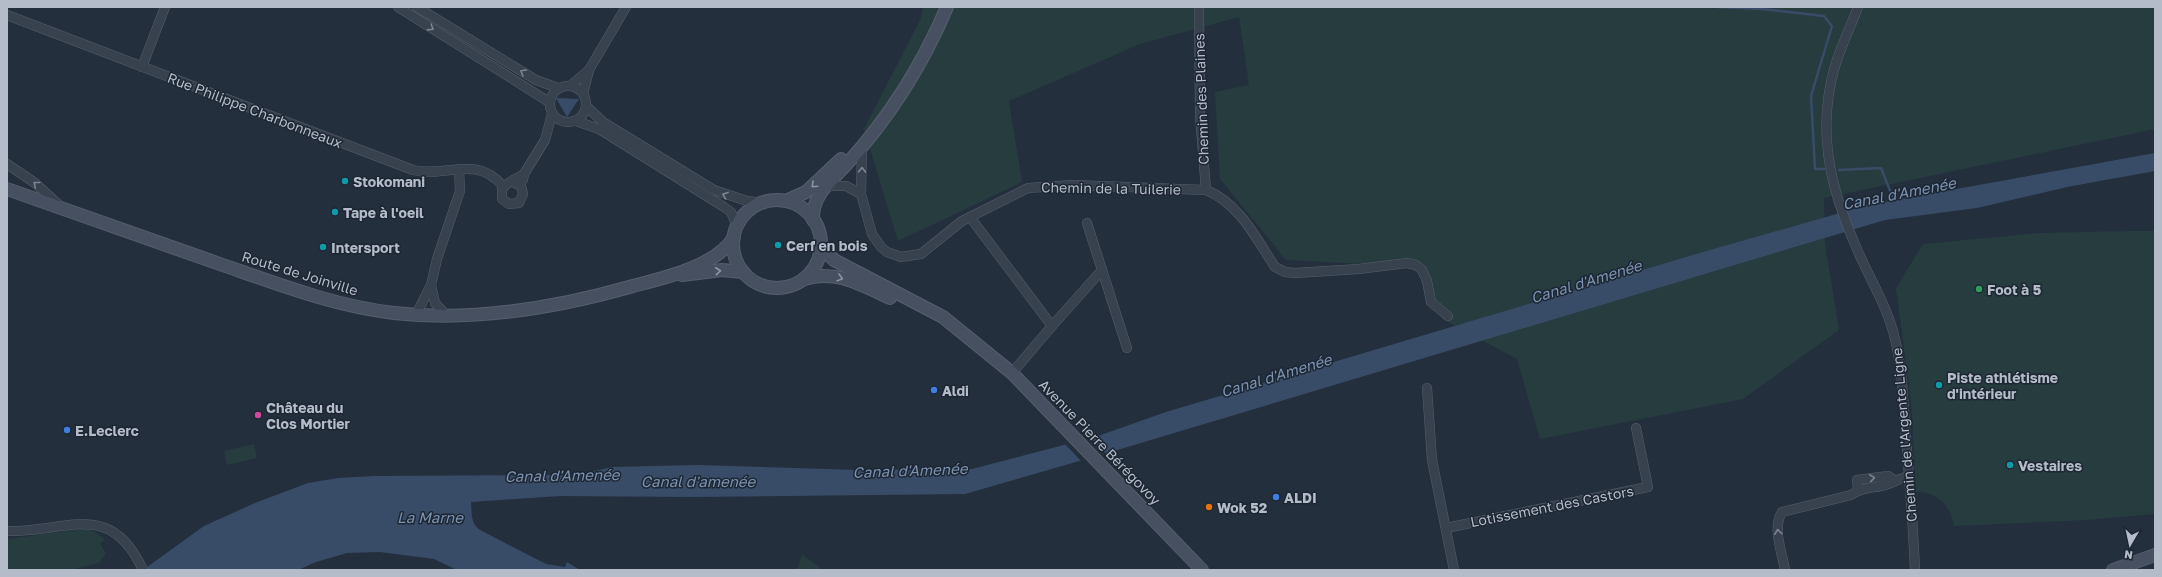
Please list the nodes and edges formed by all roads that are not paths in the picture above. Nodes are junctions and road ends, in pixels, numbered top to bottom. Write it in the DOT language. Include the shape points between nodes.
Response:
graph roads {
  1 [pos="165,7"];
  2 [pos="398,7"];
  3 [pos="417,7"];
  4 [pos="941,7"];
  5 [pos="947,7"];
  6 [pos="1199,7"];
  7 [pos="1858,7"];
  8 [pos="626,8"];
  9 [pos="7,15"];
  10 [pos="142,67"];
  11 [pos="589,70"];
  12 [pos="570,86"];
  13 [pos="558,88"];
  14 [pos="583,94"];
  15 [pos="549,102"];
  16 [pos="586,106"];
  17 [pos="552,114"];
  18 [pos="576,121"];
  19 [pos="564,122"];
  20 [pos="545,140"];
  21 [pos="862,147"];
  22 [pos="7,164"];
  23 [pos="459,170"];
  24 [pos="517,184"];
  25 [pos="503,186"];
  26 [pos="826,186"];
  27 [pos="8,190"];
  28 [pos="1206,190"];
  29 [pos="861,194"];
  30 [pos="786,201"];
  31 [pos="763,203"];
  32 [pos="63,208"];
  33 [pos="970,217"];
  34 [pos="813,220"];
  35 [pos="1087,223"];
  36 [pos="736,231"];
  37 [pos="821,243"];
  38 [pos="1102,270"];
  39 [pos="743,272"];
  40 [pos="665,277"];
  41 [pos="802,280"];
  42 [pos="431,285"];
  43 [pos="416,315"];
  44 [pos="446,315"];
  45 [pos="1448,316"];
  46 [pos="1052,326"];
  47 [pos="971,339"];
  48 [pos="1127,348"];
  49 [pos="1012,372"];
  50 [pos="1427,388"];
  51 [pos="1636,428"];
  52 [pos="1910,476"];
  53 [pos="1446,528"];
  54 [pos="7,531"];
  55 [pos="2155,555"];
  56 [pos="143,569"];
  57 [pos="1202,570"];
  58 [pos="1454,570"];
  59 [pos="1786,570"];
  60 [pos="1915,570"];
  61 [pos="2113,570"];
  1 -- 10 [label="street"];
  2 -- 15 [label="street, one-way"];
  13 -- 3 [label="street, one-way" via="536,80"];
  4 -- 30 [label="main road, one-way" via="916,60 877,120 812,186 798,197"];
  5 -- 21 [label="main road" via="912,78 882,124"];
  6 -- 28 [label="street, Chemin des Plaines" via="1200,115"];
  7 -- 52 [label="street, Chemin de l'Argente Ligne" via="1836,64 1826,112 1828,155 1836,190 1853,241 1882,298 1896,340"];
  8 -- 11 [label="street"];
  9 -- 10 [label="street, Rue Philippe Charbonneaux"];
  10 -- 23 [label="street, Rue Philippe Charbonneaux" via="413,170"];
  11 -- 12 [label="street"];
  11 -- 14 [label="street"];
  12 -- 13 [label="street"];
  12 -- 14 [label="street"];
  13 -- 15 [label="street"];
  14 -- 16 [label="street"];
  15 -- 17 [label="street"];
  16 -- 18 [label="street" via="583,115"];
  31 -- 16 [label="street, one-way" via="747,202 714,190 603,122"];
  17 -- 19 [label="street"];
  17 -- 20 [label="street"];
  18 -- 19 [label="street"];
  18 -- 36 [label="street" via="599,128 724,207 731,212"];
  19 -- 20 [label="street"];
  20 -- 24 [label="street"];
  21 -- 26 [label="main road"];
  29 -- 21 [label="street, Chemin de la Tuilerie, one-way"];
  32 -- 22 [label="street, one-way" via="35,183"];
  23 -- 25 [label="street, Rue Philippe Charbonneaux" via="481,170"];
  23 -- 42 [label="street" via="460,191"];
  24 -- 25 [label="street"];
  24 -- 25 [label="street" via="523,194 522,199 513,205 502,199"];
  26 -- 29 [label="street" via="846,186"];
  26 -- 34 [label="main road" via="815,201"];
  27 -- 32 [label="main road, Route de Joinville"];
  28 -- 33 [label="street, Chemin de la Tuilerie" via="1050,185 1028,188"];
  28 -- 45 [label="street" via="1219,195 1232,206 1275,266 1285,272 1360,269 1407,263 1416,265 1422,270 1427,281 1430,302"];
  29 -- 33 [label="street, Chemin de la Tuilerie" via="876,241 887,252 901,257 921,254 952,228"];
  30 -- 31 [label="main road"];
  30 -- 34 [label="main road" via="801,208"];
  31 -- 36 [label="main road" via="748,212"];
  32 -- 43 [label="main road, Route de Joinville" via="301,292 360,307"];
  33 -- 46 [label="street"];
  34 -- 37 [label="main road"];
  35 -- 38 [label="street"];
  36 -- 39 [label="main road" via="736,259"];
  36 -- 40 [label="main road" via="725,248 714,256"];
  37 -- 41 [label="main road" via="814,268"];
  37 -- 47 [label="main road" via="827,253 845,266 927,308 955,325"];
  38 -- 46 [label="street"];
  38 -- 48 [label="street"];
  40 -- 39 [label="main road, one-way" via="722,270"];
  39 -- 41 [label="main road" via="754,281 772,287 790,286"];
  40 -- 44 [label="main road, Route de Joinville" via="562,304 533,309"];
  41 -- 47 [label="main road, one-way" via="820,275 853,281"];
  42 -- 43 [label="street"];
  42 -- 44 [label="street" via="435,303"];
  43 -- 44 [label="main road, Route de Joinville"];
  46 -- 49 [label="street"];
  47 -- 49 [label="main road, Avenue Pierre Bérégovoy"];
  49 -- 57 [label="main road, Avenue Pierre Bérégovoy"];
  50 -- 53 [label="street" via="1432,460"];
  51 -- 53 [label="street, Lotissement des Castors" via="1648,487"];
  59 -- 52 [label="street, one-way" via="1777,530 1777,519 1782,512 1851,495 1858,489 1889,484"];
  52 -- 60 [label="street, Chemin de l'Argente Ligne"];
  53 -- 58 [label="street"];
  54 -- 56 [label="street" via="80,523 103,527 132,548"];
  55 -- 61 [label="main road"];
}
